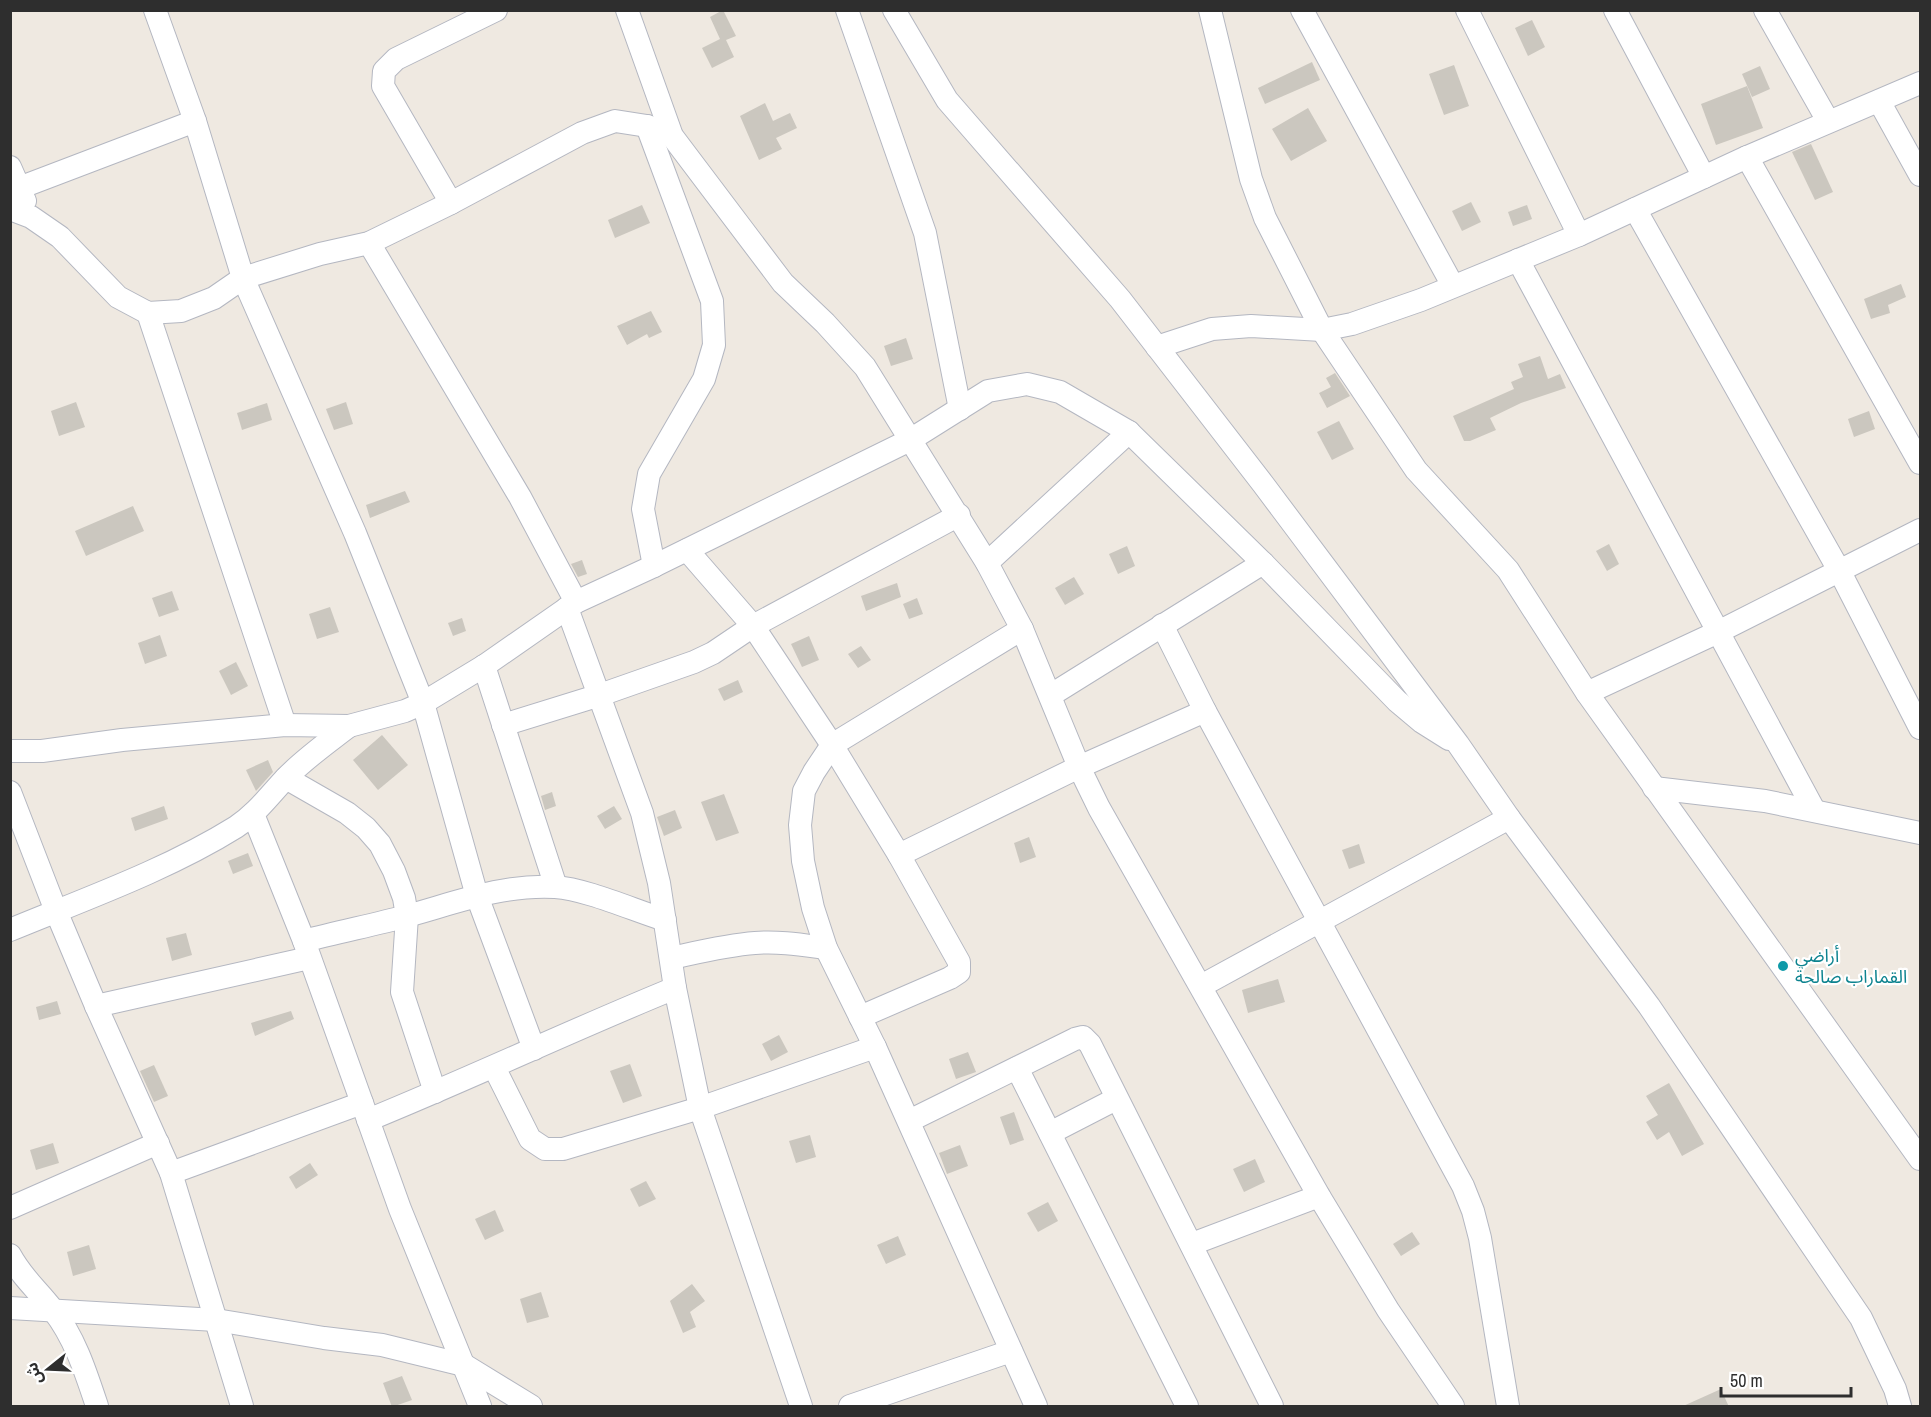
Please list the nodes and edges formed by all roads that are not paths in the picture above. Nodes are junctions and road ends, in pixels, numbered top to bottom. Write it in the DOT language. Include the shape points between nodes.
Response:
graph roads {
  1 [pos="155,10"];
  2 [pos="496,10"];
  3 [pos="627,10"];
  4 [pos="847,10"];
  5 [pos="894,10"];
  6 [pos="1210,10"];
  7 [pos="1302,10"];
  8 [pos="1467,10"];
  9 [pos="1615,10"];
  10 [pos="1765,10"];
  11 [pos="1920,83"];
  12 [pos="1880,100"];
  13 [pos="195,122"];
  14 [pos="1828,122"];
  15 [pos="647,126"];
  16 [pos="672,136"];
  17 [pos="1747,157"];
  18 [pos="10,167"];
  19 [pos="1920,175"];
  20 [pos="1704,177"];
  21 [pos="451,203"];
  22 [pos="20,204"];
  23 [pos="1635,209"];
  24 [pos="1579,235"];
  25 [pos="369,243"];
  26 [pos="1518,260"];
  27 [pos="243,278"];
  28 [pos="1453,286"];
  29 [pos="148,313"];
  30 [pos="1322,330"];
  31 [pos="1157,346"];
  32 [pos="960,409"];
  33 [pos="1129,432"];
  34 [pos="910,440"];
  35 [pos="1920,463"];
  36 [pos="959,515"];
  37 [pos="1920,530"];
  38 [pos="687,550"];
  39 [pos="1263,562"];
  40 [pos="987,563"];
  41 [pos="654,566"];
  42 [pos="1840,572"];
  43 [pos="572,605"];
  44 [pos="753,626"];
  45 [pos="1162,626"];
  46 [pos="1022,629"];
  47 [pos="1718,632"];
  48 [pos="484,666"];
  49 [pos="1587,693"];
  50 [pos="600,695"];
  51 [pos="1051,695"];
  52 [pos="423,704"];
  53 [pos="1205,711"];
  54 [pos="285,725"];
  55 [pos="503,725"];
  56 [pos="349,726"];
  57 [pos="1920,728"];
  58 [pos="1458,744"];
  59 [pos="832,745"];
  60 [pos="10,751"];
  61 [pos="1079,767"];
  62 [pos="286,778"];
  63 [pos="1654,788"];
  64 [pos="10,792"];
  65 [pos="1814,810"];
  66 [pos="253,814"];
  67 [pos="1509,818"];
  68 [pos="1920,833"];
  69 [pos="899,855"];
  70 [pos="556,887"];
  71 [pos="477,896"];
  72 [pos="56,911"];
  73 [pos="407,916"];
  74 [pos="665,920"];
  75 [pos="1319,921"];
  76 [pos="10,930"];
  77 [pos="826,948"];
  78 [pos="307,950"];
  79 [pos="671,958"];
  80 [pos="1201,986"];
  81 [pos="675,988"];
  82 [pos="96,1006"];
  83 [pos="860,1017"];
  84 [pos="875,1047"];
  85 [pos="534,1048"];
  86 [pos="494,1067"];
  87 [pos="1017,1068"];
  88 [pos="435,1092"];
  89 [pos="1116,1099"];
  90 [pos="700,1108"];
  91 [pos="365,1111"];
  92 [pos="909,1121"];
  93 [pos="1050,1133"];
  94 [pos="158,1143"];
  95 [pos="1920,1159"];
  96 [pos="171,1173"];
  97 [pos="1319,1196"];
  98 [pos="10,1208"];
  99 [pos="1192,1244"];
  100 [pos="10,1255"];
  101 [pos="10,1308"];
  102 [pos="53,1309"];
  103 [pos="216,1320"];
  104 [pos="1011,1351"];
  105 [pos="464,1365"];
  106 [pos="97,1407"];
  107 [pos="242,1407"];
  108 [pos="480,1407"];
  109 [pos="531,1407"];
  110 [pos="801,1407"];
  111 [pos="850,1407"];
  112 [pos="1036,1407"];
  113 [pos="1187,1407"];
  114 [pos="1272,1407"];
  115 [pos="1453,1407"];
  116 [pos="1508,1407"];
  117 [pos="1900,1407"];
  1 -- 13 [label="street"];
  2 -- 21 [label="street" via="396,59 384,71 383,86"];
  3 -- 16 [label="street"];
  4 -- 32 [label="street" via="925,233"];
  5 -- 31 [label="street" via="947,100"];
  6 -- 30 [label="street" via="1251,179 1265,218"];
  7 -- 28 [label="street"];
  8 -- 24 [label="street"];
  9 -- 20 [label="street"];
  10 -- 14 [label="street"];
  11 -- 12 [label="street"];
  12 -- 14 [label="street"];
  12 -- 19 [label="street"];
  13 -- 22 [label="street"];
  13 -- 27 [label="street"];
  14 -- 17 [label="street"];
  15 -- 16 [label="street"];
  15 -- 21 [label="street" via="615,121 582,132"];
  15 -- 41 [label="street" via="712,301 714,345 704,379 649,474 643,509"];
  16 -- 34 [label="street" via="783,283 865,367"];
  17 -- 20 [label="street"];
  17 -- 35 [label="street"];
  18 -- 22 [label="street"];
  20 -- 23 [label="street"];
  21 -- 25 [label="street"];
  22 -- 29 [label="street" via="60,237 118,297"];
  23 -- 24 [label="street"];
  23 -- 42 [label="street"];
  24 -- 26 [label="street"];
  25 -- 27 [label="street"];
  25 -- 43 [label="street" via="520,497"];
  26 -- 28 [label="street"];
  26 -- 47 [label="street"];
  27 -- 29 [label="street" via="214,298 181,310"];
  27 -- 52 [label="street" via="355,533"];
  28 -- 30 [label="street" via="1352,324"];
  29 -- 54 [label="street"];
  30 -- 31 [label="street" via="1232,327"];
  30 -- 49 [label="street" via="1416,470 1508,570"];
  31 -- 58 [label="street"];
  32 -- 33 [label="street" via="988,391 1027,384 1060,392"];
  32 -- 34 [label="street"];
  33 -- 39 [label="street"];
  33 -- 40 [label="street"];
  34 -- 36 [label="street"];
  34 -- 38 [label="street"];
  36 -- 40 [label="street"];
  36 -- 44 [label="street"];
  37 -- 42 [label="street"];
  38 -- 41 [label="street"];
  38 -- 44 [label="street"];
  39 -- 45 [label="street"];
  39 -- 58 [label="street" via="1397,701 1422,723"];
  40 -- 46 [label="street"];
  41 -- 43 [label="street"];
  42 -- 47 [label="street"];
  42 -- 57 [label="street"];
  43 -- 48 [label="street"];
  43 -- 50 [label="street"];
  44 -- 50 [label="street" via="694,662"];
  44 -- 59 [label="street"];
  45 -- 51 [label="street"];
  45 -- 53 [label="street"];
  46 -- 51 [label="street"];
  46 -- 59 [label="street"];
  47 -- 49 [label="street"];
  47 -- 65 [label="street"];
  48 -- 52 [label="street"];
  48 -- 55 [label="street"];
  49 -- 63 [label="street"];
  50 -- 55 [label="street"];
  50 -- 74 [label="street" via="644,822"];
  51 -- 61 [label="street"];
  52 -- 56 [label="street"];
  52 -- 71 [label="street"];
  53 -- 61 [label="street"];
  53 -- 75 [label="street"];
  54 -- 56 [label="street"];
  54 -- 60 [label="street" via="42,751"];
  55 -- 70 [label="street"];
  56 -- 62 [label="street"];
  58 -- 67 [label="street"];
  59 -- 69 [label="street"];
  59 -- 77 [label="street" via="804,791 801,825 813,908"];
  61 -- 69 [label="street"];
  61 -- 80 [label="street"];
  62 -- 66 [label="street"];
  62 -- 73 [label="street" via="366,828 380,844 394,871"];
  63 -- 65 [label="street"];
  63 -- 95 [label="street"];
  64 -- 72 [label="street"];
  65 -- 68 [label="street"];
  66 -- 72 [label="street" via="171,861"];
  66 -- 78 [label="street"];
  67 -- 75 [label="street"];
  67 -- 117 [label="street" via="1649,1006 1861,1318"];
  69 -- 83 [label="street" via="958,962 958,972"];
  70 -- 71 [label="street" via="515,888"];
  70 -- 74 [label="street"];
  71 -- 73 [label="street"];
  71 -- 85 [label="street"];
  72 -- 76 [label="street"];
  72 -- 82 [label="street"];
  73 -- 78 [label="street"];
  73 -- 88 [label="street" via="402,992"];
  74 -- 79 [label="street"];
  75 -- 80 [label="street"];
  75 -- 116 [label="street" via="1470,1203 1482,1249"];
  77 -- 79 [label="street" via="757,943"];
  77 -- 83 [label="street"];
  78 -- 82 [label="street"];
  78 -- 91 [label="street"];
  79 -- 81 [label="street"];
  80 -- 97 [label="street"];
  81 -- 85 [label="street"];
  81 -- 90 [label="street"];
  82 -- 94 [label="street"];
  83 -- 84 [label="street"];
  84 -- 90 [label="street"];
  84 -- 92 [label="street"];
  85 -- 86 [label="street"];
  86 -- 88 [label="street"];
  86 -- 90 [label="street" via="530,1139 545,1149 563,1149"];
  87 -- 89 [label="street" via="1083,1037"];
  87 -- 92 [label="street"];
  87 -- 93 [label="street"];
  88 -- 91 [label="street"];
  89 -- 93 [label="street"];
  89 -- 99 [label="street"];
  90 -- 110 [label="street"];
  91 -- 96 [label="street"];
  91 -- 105 [label="street" via="419,1258"];
  92 -- 104 [label="street"];
  93 -- 113 [label="street"];
  94 -- 96 [label="street"];
  94 -- 98 [label="street"];
  96 -- 103 [label="street"];
  97 -- 99 [label="street"];
  97 -- 115 [label="street"];
  99 -- 114 [label="street"];
  100 -- 102 [label="street" via="19,1272"];
  101 -- 102 [label="street"];
  102 -- 103 [label="street"];
  102 -- 106 [label="street" via="82,1362"];
  103 -- 105 [label="street" via="382,1345"];
  103 -- 107 [label="street"];
  104 -- 111 [label="street"];
  104 -- 112 [label="street"];
  105 -- 108 [label="street"];
  105 -- 109 [label="street"];
}
